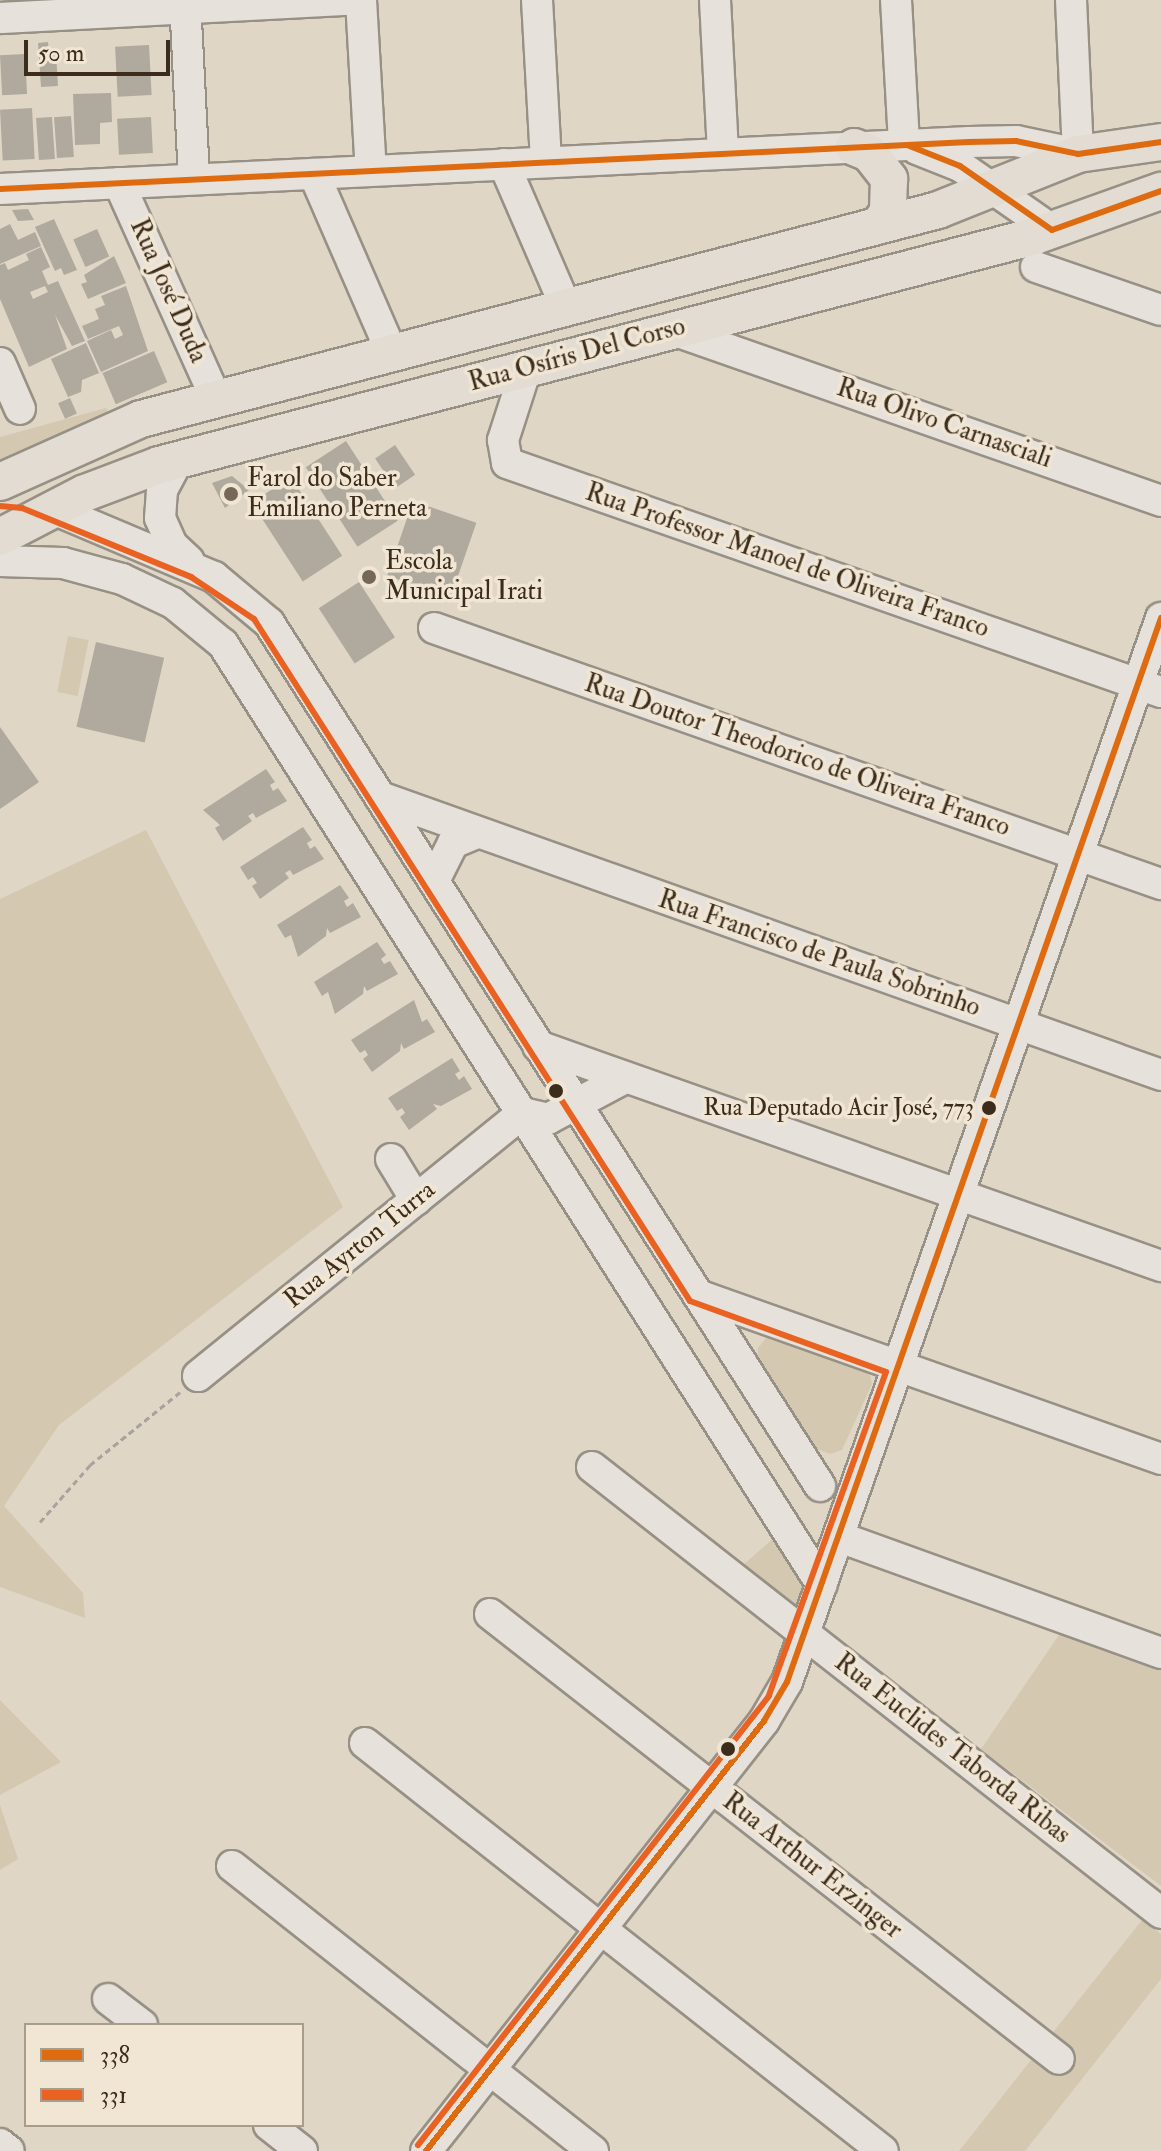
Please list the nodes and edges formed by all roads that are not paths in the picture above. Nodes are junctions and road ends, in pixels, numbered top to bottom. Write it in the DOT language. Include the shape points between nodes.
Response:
graph roads {
  1 [pos="348,0"];
  2 [pos="361,0"];
  3 [pos="537,0"];
  4 [pos="715,0"];
  5 [pos="896,0"];
  6 [pos="1071,0"];
  7 [pos="185,4"];
  8 [pos="0,18"];
  9 [pos="1161,142"];
  10 [pos="904,144"];
  11 [pos="854,147"];
  12 [pos="723,153"];
  13 [pos="1078,154"];
  14 [pos="546,162"];
  15 [pos="504,164"];
  16 [pos="371,171"];
  17 [pos="314,174"];
  18 [pos="194,179"];
  19 [pos="119,183"];
  20 [pos="0,189"];
  21 [pos="992,189"];
  22 [pos="1161,191"];
  23 [pos="878,226"];
  24 [pos="1052,230"];
  25 [pos="1036,267"];
  26 [pos="566,307"];
  27 [pos="1161,310"];
  28 [pos="506,323"];
  29 [pos="725,333"];
  30 [pos="449,338"];
  31 [pos="392,353"];
  32 [pos="0,363"];
  33 [pos="526,369"];
  34 [pos="459,386"];
  35 [pos="216,399"];
  36 [pos="20,409"];
  37 [pos="178,460"];
  38 [pos="0,482"];
  39 [pos="0,496"];
  40 [pos="1161,501"];
  41 [pos="53,509"];
  42 [pos="0,537"];
  43 [pos="0,561"];
  44 [pos="196,568"];
  45 [pos="1161,618"];
  46 [pos="434,628"];
  47 [pos="1150,688"];
  48 [pos="380,797"];
  49 [pos="439,819"];
  50 [pos="477,833"];
  51 [pos="406,838"];
  52 [pos="1078,855"];
  53 [pos="371,872"];
  54 [pos="434,881"];
  55 [pos="1161,884"];
  56 [pos="1019,1024"];
  57 [pos="538,1046"];
  58 [pos="1161,1075"];
  59 [pos="625,1078"];
  60 [pos="575,1103"];
  61 [pos="523,1113"];
  62 [pos="391,1159"];
  63 [pos="959,1195"];
  64 [pos="416,1200"];
  65 [pos="1161,1266"];
  66 [pos="698,1295"];
  67 [pos="899,1366"];
  68 [pos="198,1376"];
  69 [pos="1161,1459"];
  70 [pos="592,1467"];
  71 [pos="820,1486"];
  72 [pos="839,1537"];
  73 [pos="822,1585"];
  74 [pos="490,1614"];
  75 [pos="805,1634"];
  76 [pos="1161,1653"];
  77 [pos="365,1743"];
  78 [pos="712,1788"];
  79 [pos="232,1866"];
  80 [pos="1161,1913"];
  81 [pos="601,1929"];
  82 [pos="108,1999"];
  83 [pos="139,2023"];
  84 [pos="1059,2059"];
  85 [pos="490,2070"];
  86 [pos="272,2127"];
  87 [pos="0,2144"];
  88 [pos="9,2151"];
  89 [pos="302,2151"];
  90 [pos="426,2151"];
  91 [pos="593,2151"];
  92 [pos="883,2151"];
  1 -- 7 [label="street"];
  2 -- 16 [label="street"];
  3 -- 14 [label="street"];
  4 -- 12 [label="street"];
  5 -- 10 [label="street"];
  6 -- 13 [label="street"];
  7 -- 8 [label="street"];
  7 -- 18 [label="street"];
  9 -- 13 [label="main road, Rua Osíris Del Corso"];
  10 -- 11 [label="street"];
  10 -- 13 [label="street" via="1016,141"];
  10 -- 21 [label="street" via="960,166"];
  11 -- 12 [label="street"];
  11 -- 23 [label="main road" via="869,153 889,179 891,196"];
  12 -- 14 [label="street"];
  13 -- 21 [label="main road, Rua Osíris Del Corso"];
  14 -- 15 [label="street"];
  15 -- 16 [label="street"];
  15 -- 26 [label="street"];
  16 -- 17 [label="street"];
  17 -- 18 [label="street"];
  17 -- 31 [label="street"];
  18 -- 19 [label="street"];
  19 -- 20 [label="street"];
  19 -- 35 [label="street, Rua José Duda"];
  21 -- 23 [label="main road, Rua Osíris Del Corso"];
  21 -- 24 [label="street"];
  22 -- 24 [label="main road, Rua Osíris Del Corso"];
  23 -- 26 [label="main road, Rua Osíris Del Corso"];
  24 -- 29 [label="main road, Rua Osíris Del Corso"];
  25 -- 27 [label="street"];
  26 -- 28 [label="main road, Rua Osíris Del Corso"];
  28 -- 30 [label="main road, Rua Osíris Del Corso"];
  28 -- 33 [label="main road" via="498,347 503,358"];
  29 -- 33 [label="main road, Rua Osíris Del Corso" via="673,330"];
  29 -- 40 [label="street, Rua Olivo Carnasciali"];
  30 -- 31 [label="main road, Rua Osíris Del Corso"];
  30 -- 34 [label="main road" via="461,343 471,365"];
  31 -- 35 [label="main road, Rua Osíris Del Corso"];
  32 -- 36 [label="street"];
  33 -- 34 [label="main road, Rua Osíris Del Corso"];
  33 -- 47 [label="street, Rua Professor Manoel de Oliveira Franco" via="503,440 507,463"];
  34 -- 37 [label="main road, Rua Osíris Del Corso"];
  35 -- 38 [label="main road, Rua Osíris Del Corso" via="112,428"];
  37 -- 41 [label="main road, Rua Osíris Del Corso" via="113,481"];
  37 -- 44 [label="street" via="162,490 160,518 172,545"];
  39 -- 41 [label="main road"];
  41 -- 42 [label="main road, Rua Osíris Del Corso"];
  41 -- 44 [label="street"];
  43 -- 53 [label="street" via="34,560 95,570 148,590 201,624 238,663"];
  44 -- 48 [label="street" via="246,599 269,623"];
  45 -- 47 [label="street"];
  46 -- 52 [label="street, Rua Doutor Theodorico de Oliveira Franco"];
  47 -- 52 [label="street"];
  48 -- 49 [label="street, Rua Francisco de Paula Sobrinho"];
  48 -- 51 [label="street"];
  49 -- 50 [label="street, Rua Francisco de Paula Sobrinho"];
  49 -- 51 [label="street"];
  50 -- 54 [label="street" via="453,843"];
  50 -- 56 [label="street, Rua Francisco de Paula Sobrinho"];
  51 -- 53 [label="street"];
  51 -- 54 [label="street"];
  52 -- 55 [label="street, Rua Doutor Theodorico de Oliveira Franco"];
  52 -- 56 [label="street"];
  53 -- 61 [label="street"];
  54 -- 57 [label="street"];
  56 -- 58 [label="street, Rua Francisco de Paula Sobrinho"];
  56 -- 63 [label="street"];
  57 -- 59 [label="street"];
  57 -- 60 [label="street"];
  59 -- 60 [label="street"];
  59 -- 63 [label="street"];
  60 -- 61 [label="street" via="548,1119"];
  60 -- 66 [label="street"];
  61 -- 64 [label="street, Rua Ayrton Turra"];
  61 -- 73 [label="street"];
  62 -- 64 [label="street"];
  63 -- 65 [label="street"];
  63 -- 67 [label="street"];
  64 -- 68 [label="street, Rua Ayrton Turra"];
  66 -- 67 [label="street"];
  66 -- 71 [label="street"];
  67 -- 69 [label="street"];
  67 -- 72 [label="street"];
  70 -- 75 [label="street, Rua Euclides Taborda Ribas"];
  72 -- 73 [label="street"];
  72 -- 76 [label="street"];
  73 -- 75 [label="street"];
  74 -- 78 [label="street, Rua Arthur Erzinger"];
  75 -- 78 [label="street" via="778,1701"];
  75 -- 80 [label="street, Rua Euclides Taborda Ribas"];
  77 -- 81 [label="street"];
  78 -- 81 [label="street"];
  78 -- 84 [label="street, Rua Arthur Erzinger"];
  79 -- 85 [label="street"];
  81 -- 85 [label="street"];
  81 -- 92 [label="street"];
  82 -- 83 [label="street"];
  85 -- 90 [label="street"];
  85 -- 91 [label="street"];
  86 -- 89 [label="street"];
  87 -- 88 [label="street"];
}
